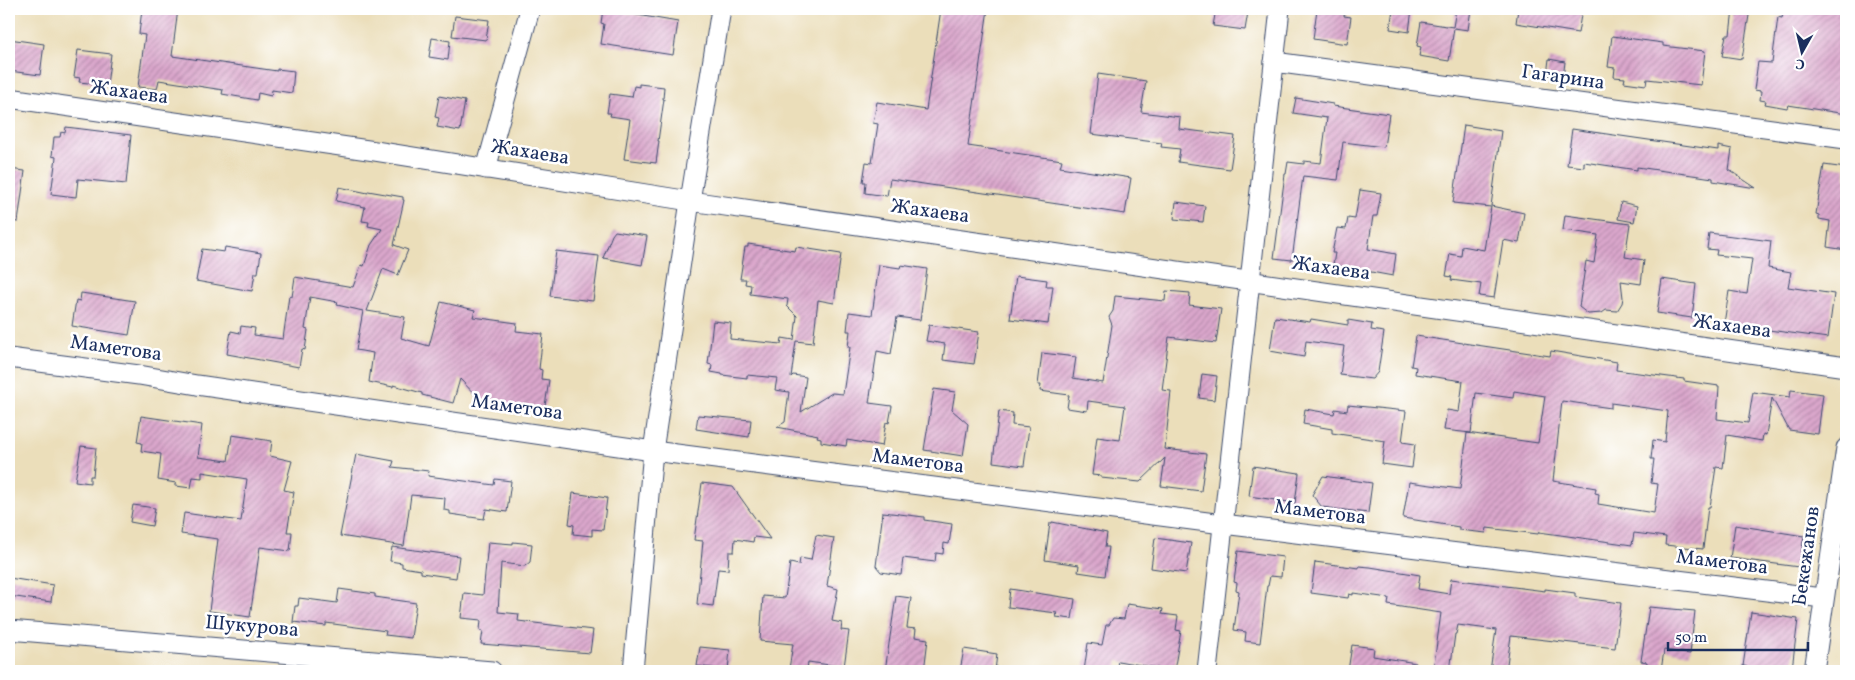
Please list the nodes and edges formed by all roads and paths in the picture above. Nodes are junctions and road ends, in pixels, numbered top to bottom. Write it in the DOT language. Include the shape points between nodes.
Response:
graph roads {
  1 [pos="530,9"];
  2 [pos="721,9"];
  3 [pos="1280,9"];
  4 [pos="1274,62"];
  5 [pos="9,98"];
  6 [pos="1846,139"];
  7 [pos="486,169"];
  8 [pos="690,201"];
  9 [pos="1250,280"];
  10 [pos="9,358"];
  11 [pos="1846,367"];
  12 [pos="1846,448"];
  13 [pos="653,451"];
  14 [pos="1223,524"];
  15 [pos="1823,598"];
  16 [pos="9,630"];
  17 [pos="492,671"];
  18 [pos="632,671"];
  19 [pos="1207,671"];
  20 [pos="1814,671"];
  1 -- 7 [label="street"];
  2 -- 8 [label="street"];
  3 -- 4 [label="street"];
  4 -- 6 [label="street, Гагарина"];
  4 -- 9 [label="street"];
  5 -- 7 [label="street, Жахаева"];
  7 -- 8 [label="street, Жахаева"];
  8 -- 9 [label="street, Жахаева"];
  8 -- 13 [label="street"];
  9 -- 11 [label="street, Жахаева"];
  9 -- 14 [label="street"];
  10 -- 13 [label="street, Маметова" via="139,374"];
  12 -- 15 [label="street, Бекежанов"];
  13 -- 14 [label="street, Маметова"];
  13 -- 18 [label="street"];
  14 -- 15 [label="street, Маметова"];
  14 -- 19 [label="street"];
  15 -- 20 [label="street, Бекежанов"];
  16 -- 17 [label="street, Шукурова"];
}
